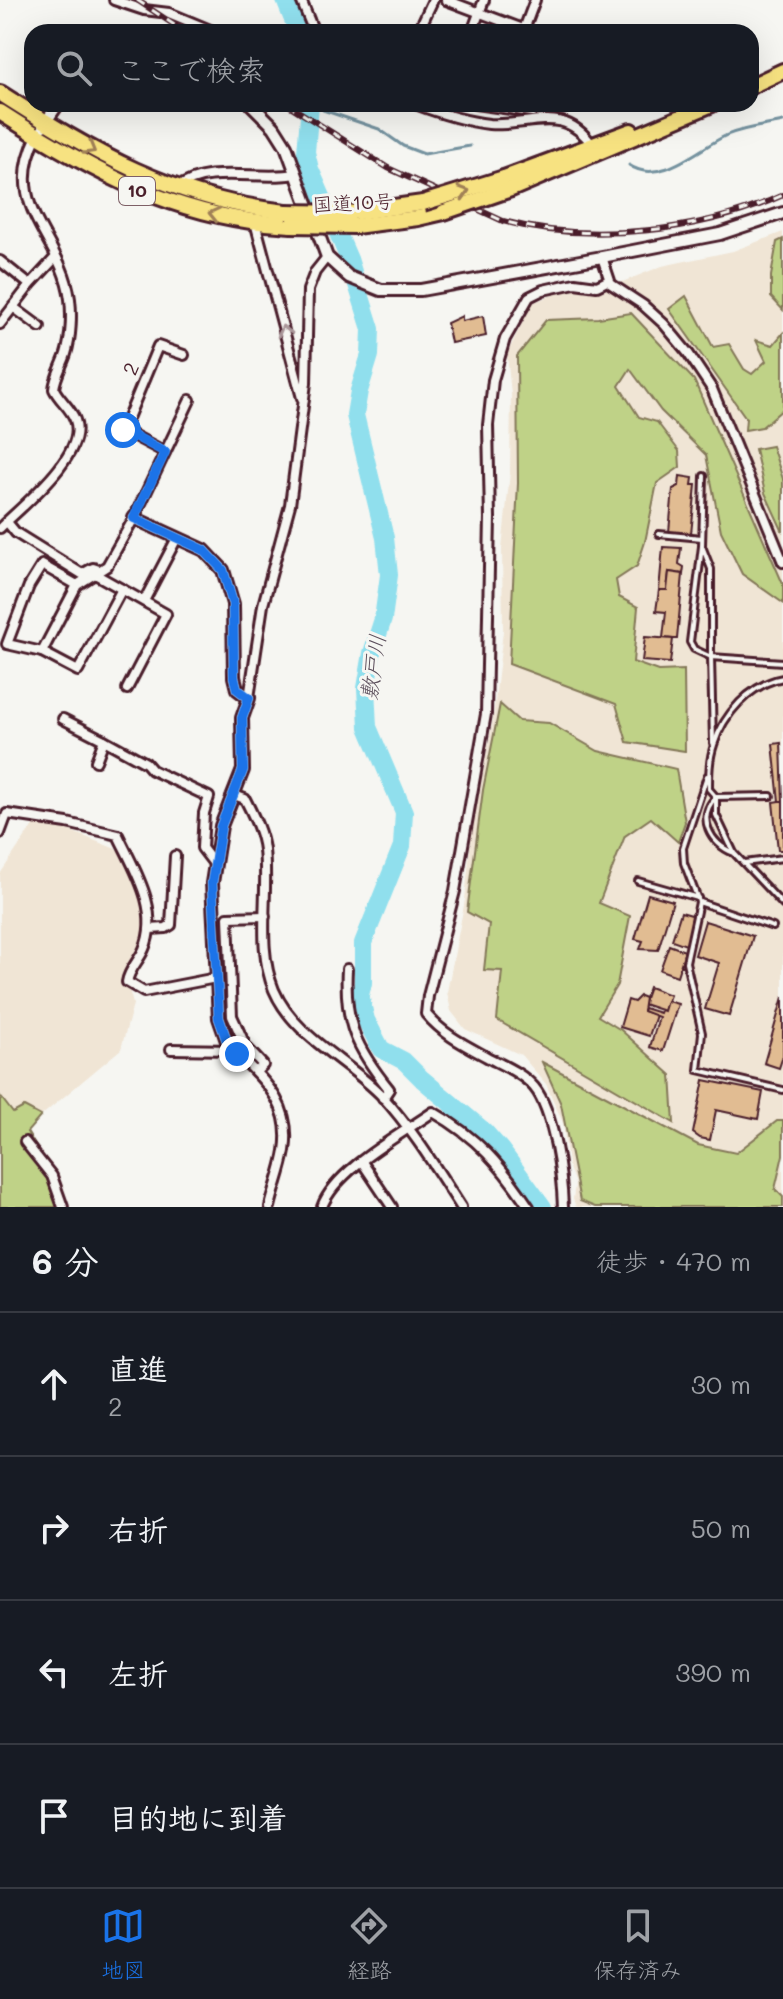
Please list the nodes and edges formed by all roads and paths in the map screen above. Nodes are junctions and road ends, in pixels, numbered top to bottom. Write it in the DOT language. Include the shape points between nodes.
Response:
graph roads {
  1 [pos="114,0"];
  2 [pos="301,0"];
  3 [pos="433,0"];
  4 [pos="446,0"];
  5 [pos="484,0"];
  6 [pos="535,0"];
  7 [pos="480,12"];
  8 [pos="196,24"];
  9 [pos="311,24"];
  10 [pos="422,24"];
  11 [pos="475,24"];
  12 [pos="509,24"];
  13 [pos="528,24"];
  14 [pos="783,71"];
  15 [pos="759,83"];
  16 [pos="0,93"];
  17 [pos="24,108"];
  18 [pos="0,112"];
  19 [pos="30,112"];
  20 [pos="53,112"];
  21 [pos="259,112"];
  22 [pos="437,112"];
  23 [pos="533,112"];
  24 [pos="684,112"];
  25 [pos="691,112"];
  26 [pos="46,122"];
  27 [pos="37,136"];
  28 [pos="592,150"];
  29 [pos="296,174"];
  30 [pos="507,184"];
  31 [pos="177,188"];
  32 [pos="783,213"];
  33 [pos="289,219"];
  34 [pos="353,219"];
  35 [pos="255,222"];
  36 [pos="56,257"];
  37 [pos="327,257"];
  38 [pos="602,257"];
  39 [pos="0,261"];
  40 [pos="609,280"];
  41 [pos="30,285"];
  42 [pos="13,307"];
  43 [pos="0,324"];
  44 [pos="40,327"];
  45 [pos="184,355"];
  46 [pos="190,400"];
  47 [pos="304,406"];
  48 [pos="165,452"];
  49 [pos="704,476"];
  50 [pos="134,518"];
  51 [pos="3,525"];
  52 [pos="659,534"];
  53 [pos="177,538"];
  54 [pos="702,538"];
  55 [pos="702,546"];
  56 [pos="783,562"];
  57 [pos="97,572"];
  58 [pos="77,585"];
  59 [pos="122,589"];
  60 [pos="144,601"];
  61 [pos="42,652"];
  62 [pos="711,657"];
  63 [pos="783,662"];
  64 [pos="783,678"];
  65 [pos="127,689"];
  66 [pos="249,698"];
  67 [pos="63,719"];
  68 [pos="104,740"];
  69 [pos="713,746"];
  70 [pos="96,761"];
  71 [pos="709,770"];
  72 [pos="234,795"];
  73 [pos="771,796"];
  74 [pos="716,797"];
  75 [pos="0,833"];
  76 [pos="734,853"];
  77 [pos="175,856"];
  78 [pos="783,858"];
  79 [pos="744,863"];
  80 [pos="215,865"];
  81 [pos="638,881"];
  82 [pos="698,900"];
  83 [pos="783,905"];
  84 [pos="265,916"];
  85 [pos="773,927"];
  86 [pos="150,929"];
  87 [pos="347,969"];
  88 [pos="216,978"];
  89 [pos="231,1047"];
  90 [pos="171,1049"];
  91 [pos="256,1072"];
  92 [pos="783,1090"];
  93 [pos="383,1098"];
  94 [pos="409,1128"];
  95 [pos="25,1142"];
  96 [pos="362,1162"];
  97 [pos="63,1207"];
  98 [pos="270,1207"];
  99 [pos="323,1207"];
  100 [pos="392,1207"];
  101 [pos="461,1207"];
  102 [pos="529,1207"];
  103 [pos="563,1207"];
  1 -- 8 [label="street"];
  2 -- 9 [label="street"];
  3 -- 10 [label="street"];
  4 -- 7 [label="street"];
  5 -- 7 [label="street"];
  6 -- 13 [label="street"];
  7 -- 11 [label="street"];
  7 -- 12 [label="street"];
  14 -- 15 [label="highway"];
  16 -- 17 [label="highway, 国道10号 / 10"];
  18 -- 27 [label="highway, 国道10号 / 10"];
  19 -- 26 [label="highway, 国道10号 / 10"];
  20 -- 26 [label="street"];
  21 -- 29 [label="street" via="280,134"];
  22 -- 23 [label="street" via="487,123"];
  23 -- 28 [label="street" via="565,121"];
  24 -- 28 [label="highway, 国道10号 / 10"];
  25 -- 28 [label="highway, 国道10号 / 10"];
  26 -- 27 [label="street"];
  26 -- 31 [label="highway, 国道10号 / 10, one-way" via="119,164"];
  35 -- 27 [label="highway, 国道10号 / 10, one-way" via="179,206 136,190"];
  27 -- 36 [label="street" via="26,165 26,188"];
  28 -- 30 [label="highway, 国道10号 / 10"];
  29 -- 31 [label="street" via="203,175"];
  29 -- 37 [label="street"];
  34 -- 30 [label="highway, 国道10号 / 10, one-way, bridge"];
  30 -- 34 [label="highway, 国道10号 / 10, bridge" via="444,212 408,220"];
  31 -- 33 [label="highway, 国道10号 / 10"];
  32 -- 38 [label="street" via="720,234"];
  33 -- 34 [label="highway, 国道10号 / 10, bridge"];
  33 -- 35 [label="highway, 国道10号 / 10"];
  47 -- 35 [label="street, one-way"];
  36 -- 41 [label="street"];
  36 -- 51 [label="street" via="71,306 67,351 54,389 77,425 65,464"];
  37 -- 38 [label="street" via="362,284 381,290 421,290"];
  37 -- 47 [label="street" via="308,290"];
  38 -- 40 [label="street"];
  39 -- 41 [label="street"];
  40 -- 56 [label="street" via="664,324 712,389"];
  40 -- 103 [label="street" via="532,294 505,339 493,380 488,425 486,714 455,891 426,1014 453,1040 534,1086 555,1140"];
  41 -- 42 [label="street"];
  42 -- 43 [label="street"];
  42 -- 44 [label="street"];
  45 -- 48 [label="street, 2" via="158,346 123,430"];
  46 -- 48 [label="street"];
  47 -- 66 [label="street" via="288,516 263,605"];
  48 -- 50 [label="street"];
  49 -- 54 [label="lane"];
  50 -- 53 [label="street"];
  50 -- 57 [label="street" via="107,566"];
  51 -- 57 [label="street" via="82,574 93,568"];
  52 -- 54 [label="lane"];
  53 -- 60 [label="street"];
  53 -- 66 [label="street" via="204,550 223,570 233,604 234,677 237,689"];
  54 -- 55 [label="lane"];
  55 -- 62 [label="lane" via="711,569"];
  55 -- 62 [label="lane" via="690,642"];
  57 -- 58 [label="street"];
  57 -- 59 [label="street"];
  58 -- 61 [label="street"];
  58 -- 61 [label="street" via="42,565 29,586 7,644"];
  59 -- 60 [label="street"];
  59 -- 61 [label="street" via="78,671"];
  60 -- 65 [label="street" via="166,614"];
  62 -- 63 [label="lane"];
  62 -- 69 [label="lane"];
  64 -- 69 [label="lane" via="747,696 728,716"];
  66 -- 72 [label="street" via="242,718 243,770"];
  67 -- 68 [label="street"];
  68 -- 70 [label="street"];
  68 -- 80 [label="street" via="209,797 202,848"];
  69 -- 71 [label="lane"];
  71 -- 74 [label="lane" via="709,789"];
  71 -- 82 [label="lane" via="683,848"];
  72 -- 80 [label="street" via="221,826"];
  72 -- 84 [label="street" via="245,799 259,829"];
  73 -- 74 [label="lane"];
  74 -- 76 [label="lane" via="716,815"];
  74 -- 76 [label="lane" via="707,815 709,833 716,844"];
  75 -- 86 [label="street" via="7,814 118,835 141,883"];
  76 -- 79 [label="lane"];
  77 -- 86 [label="street" via="171,925"];
  78 -- 79 [label="lane"];
  79 -- 83 [label="lane"];
  80 -- 88 [label="street"];
  81 -- 82 [label="lane"];
  82 -- 85 [label="lane"];
  82 -- 92 [label="lane" via="686,962 702,1033 698,1070"];
  84 -- 91 [label="street" via="228,917 232,1016 246,1047 263,1065"];
  84 -- 93 [label="street" via="268,971 286,1012"];
  86 -- 88 [label="street" via="128,974 127,982 134,988 144,992"];
  87 -- 93 [label="street" via="348,1016 365,1059 389,1089"];
  88 -- 89 [label="street" via="219,1018"];
  89 -- 90 [label="street"];
  89 -- 91 [label="street"];
  91 -- 98 [label="street" via="283,1110 286,1133"];
  93 -- 94 [label="street"];
  94 -- 96 [label="street"];
  94 -- 101 [label="street"];
  94 -- 102 [label="street" via="433,1112 456,1125 494,1158"];
  95 -- 97 [label="street" via="52,1176"];
  96 -- 99 [label="street" via="340,1177"];
  96 -- 100 [label="street"];
}
